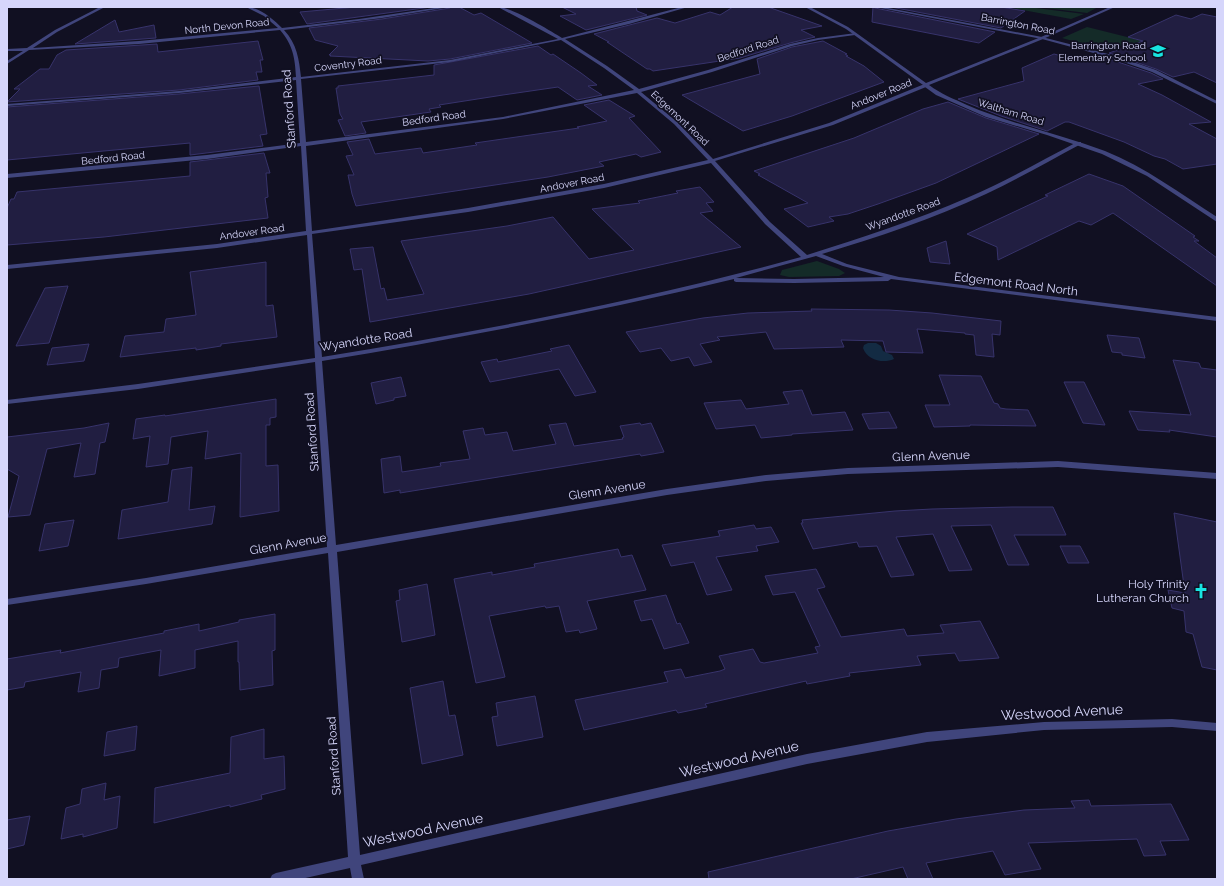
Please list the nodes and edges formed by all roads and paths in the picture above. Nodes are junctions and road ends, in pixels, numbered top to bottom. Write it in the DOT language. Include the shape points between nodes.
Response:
graph roads {
  1 [pos="103,7"];
  2 [pos="248,7"];
  3 [pos="448,7"];
  4 [pos="500,7"];
  5 [pos="686,7"];
  6 [pos="807,7"];
  7 [pos="877,7"];
  8 [pos="1113,7"];
  9 [pos="282,30"];
  10 [pos="855,34"];
  11 [pos="1042,38"];
  12 [pos="563,40"];
  13 [pos="26,49"];
  14 [pos="7,50"];
  15 [pos="7,63"];
  16 [pos="298,79"];
  17 [pos="924,86"];
  18 [pos="638,91"];
  19 [pos="1217,103"];
  20 [pos="7,105"];
  21 [pos="1079,143"];
  22 [pos="302,145"];
  23 [pos="712,161"];
  24 [pos="7,176"];
  25 [pos="1217,220"];
  26 [pos="311,233"];
  27 [pos="816,254"];
  28 [pos="805,258"];
  29 [pos="7,267"];
  30 [pos="725,279"];
  31 [pos="899,279"];
  32 [pos="1217,319"];
  33 [pos="320,359"];
  34 [pos="7,402"];
  35 [pos="1217,476"];
  36 [pos="332,549"];
  37 [pos="7,602"];
  38 [pos="1217,727"];
  39 [pos="354,861"];
  40 [pos="276,879"];
  41 [pos="358,879"];
  1 -- 13 [label="street"];
  2 -- 9 [label="street, Stanford Road" via="267,17"];
  3 -- 9 [label="street, North Devon Road" via="355,22"];
  4 -- 12 [label="street, Edgemont Road"];
  5 -- 12 [label="street, Coventry Road"];
  6 -- 10 [label="street, Waltham Road"];
  7 -- 11 [label="street, Barrington Road"];
  8 -- 11 [label="street, Andover Road"];
  9 -- 13 [label="street, North Devon Road" via="148,42"];
  9 -- 16 [label="street, Stanford Road" via="294,45 298,58"];
  10 -- 17 [label="street, Waltham Road"];
  10 -- 18 [label="street, Bedford Road" via="791,44 710,71"];
  11 -- 17 [label="street, Andover Road"];
  11 -- 19 [label="street, Barrington Road" via="1140,66"];
  12 -- 16 [label="street, Coventry Road" via="450,61"];
  12 -- 18 [label="street, Edgemont Road" via="602,64"];
  13 -- 14 [label="street, North Devon Road"];
  13 -- 15 [label="street"];
  16 -- 20 [label="street, Coventry Road" via="179,92"];
  16 -- 22 [label="street, Stanford Road"];
  17 -- 21 [label="street, Waltham Road" via="982,114"];
  17 -- 23 [label="street, Andover Road" via="831,124"];
  18 -- 22 [label="street, Bedford Road" via="503,118"];
  18 -- 23 [label="street, Edgemont Road"];
  21 -- 25 [label="street, Waltham Road" via="1149,175"];
  21 -- 27 [label="street, Wyandotte Road" via="970,199"];
  22 -- 24 [label="street, Bedford Road" via="207,157"];
  22 -- 26 [label="street, Stanford Road"];
  23 -- 26 [label="street, Andover Road" via="565,194"];
  23 -- 28 [label="street, Edgemont Road" via="774,229"];
  26 -- 29 [label="street, Andover Road" via="217,246"];
  26 -- 33 [label="street, Stanford Road"];
  27 -- 28 [label="street, Wyandotte Road"];
  27 -- 31 [label="street, Edgemont Road North"];
  28 -- 30 [label="street, Wyandotte Road"];
  30 -- 31 [label="street, Wyandotte Road"];
  30 -- 33 [label="street, Wyandotte Road" via="632,301 431,341"];
  31 -- 32 [label="street, Edgemont Road North"];
  33 -- 34 [label="street, Wyandotte Road" via="158,384"];
  33 -- 36 [label="street, Stanford Road"];
  35 -- 36 [label="street, Glenn Avenue" via="1058,464 811,474 667,492"];
  36 -- 37 [label="street, Glenn Avenue"];
  36 -- 39 [label="street, Stanford Road"];
  38 -- 39 [label="street, Westwood Avenue" via="1172,723 1044,726 927,737 807,759"];
  39 -- 40 [label="street, Westwood Avenue"];
  39 -- 41 [label="street, Stanford Road"];
}
